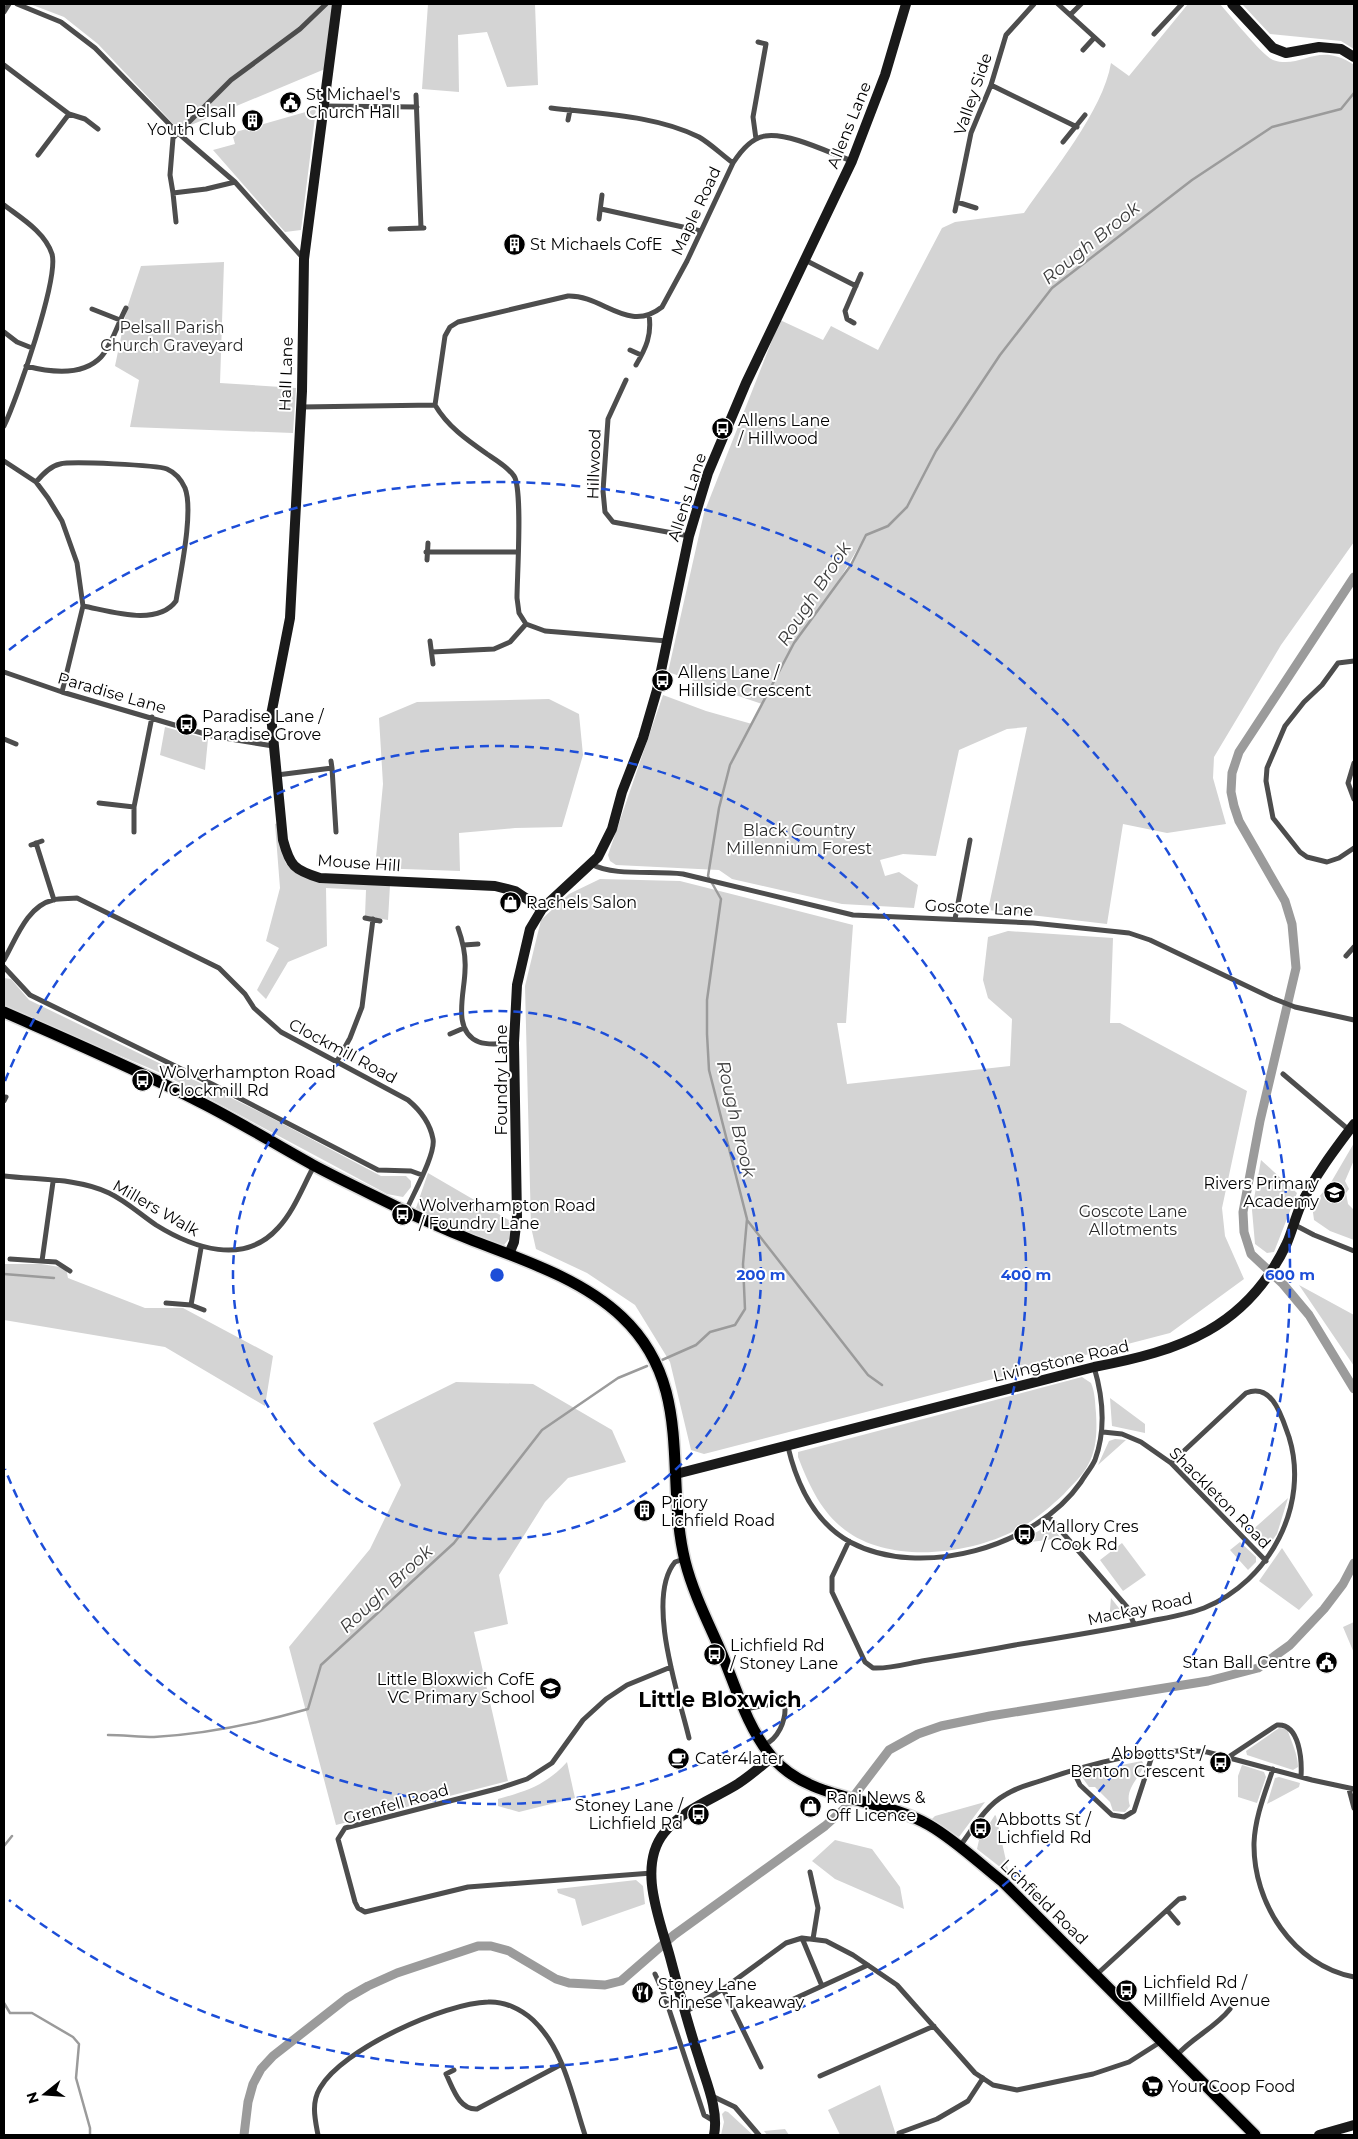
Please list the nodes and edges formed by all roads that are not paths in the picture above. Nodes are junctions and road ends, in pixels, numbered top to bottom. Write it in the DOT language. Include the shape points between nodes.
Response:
graph roads {
  1 [pos="9,4"];
  2 [pos="17,4"];
  3 [pos="326,4"];
  4 [pos="337,4"];
  5 [pos="906,4"];
  6 [pos="1034,4"];
  7 [pos="1058,4"];
  8 [pos="1080,4"];
  9 [pos="1182,4"];
  10 [pos="1232,4"];
  11 [pos="4,12"];
  12 [pos="1071,14"];
  13 [pos="1154,34"];
  14 [pos="1094,38"];
  15 [pos="758,42"];
  16 [pos="1103,45"];
  17 [pos="1083,50"];
  18 [pos="1354,57"];
  19 [pos="4,65"];
  20 [pos="990,85"];
  21 [pos="416,94"];
  22 [pos="324,106"];
  23 [pos="417,107"];
  24 [pos="551,108"];
  25 [pos="570,110"];
  26 [pos="69,114"];
  27 [pos="1085,115"];
  28 [pos="568,120"];
  29 [pos="1077,127"];
  30 [pos="98,129"];
  31 [pos="178,133"];
  32 [pos="756,139"];
  33 [pos="1063,142"];
  34 [pos="38,155"];
  35 [pos="852,161"];
  36 [pos="733,163"];
  37 [pos="236,182"];
  38 [pos="173,193"];
  39 [pos="602,195"];
  40 [pos="957,202"];
  41 [pos="4,205"];
  42 [pos="976,208"];
  43 [pos="601,209"];
  44 [pos="955,211"];
  45 [pos="599,219"];
  46 [pos="176,222"];
  47 [pos="390,229"];
  48 [pos="701,231"];
  49 [pos="304,259"];
  50 [pos="804,260"];
  51 [pos="861,274"];
  52 [pos="856,286"];
  53 [pos="126,308"];
  54 [pos="92,309"];
  55 [pos="649,314"];
  56 [pos="120,320"];
  57 [pos="854,323"];
  58 [pos="4,332"];
  59 [pos="32,348"];
  60 [pos="630,350"];
  61 [pos="641,355"];
  62 [pos="636,365"];
  63 [pos="26,366"];
  64 [pos="626,380"];
  65 [pos="621,390"];
  66 [pos="628,394"];
  67 [pos="435,405"];
  68 [pos="300,406"];
  69 [pos="4,426"];
  70 [pos="4,461"];
  71 [pos="36,482"];
  72 [pos="689,536"];
  73 [pos="428,543"];
  74 [pos="426,552"];
  75 [pos="517,552"];
  76 [pos="427,560"];
  77 [pos="83,606"];
  78 [pos="526,624"];
  79 [pos="430,641"];
  80 [pos="668,641"];
  81 [pos="432,652"];
  82 [pos="1354,661"];
  83 [pos="433,664"];
  84 [pos="4,672"];
  85 [pos="62,692"];
  86 [pos="152,717"];
  87 [pos="4,739"];
  88 [pos="16,744"];
  89 [pos="274,746"];
  90 [pos="331,761"];
  91 [pos="1354,763"];
  92 [pos="332,768"];
  93 [pos="277,775"];
  94 [pos="1354,799"];
  95 [pos="100,803"];
  96 [pos="134,807"];
  97 [pos="134,832"];
  98 [pos="336,832"];
  99 [pos="970,840"];
  100 [pos="36,843"];
  101 [pos="1354,848"];
  102 [pos="591,864"];
  103 [pos="54,900"];
  104 [pos="542,909"];
  105 [pos="365,918"];
  106 [pos="373,919"];
  107 [pos="955,919"];
  108 [pos="380,921"];
  109 [pos="458,928"];
  110 [pos="478,944"];
  111 [pos="464,945"];
  112 [pos="1354,947"];
  113 [pos="1346,956"];
  114 [pos="4,960"];
  115 [pos="4,967"];
  116 [pos="4,1012"];
  117 [pos="1354,1020"];
  118 [pos="464,1028"];
  119 [pos="450,1034"];
  120 [pos="514,1043"];
  121 [pos="336,1063"];
  122 [pos="1282,1074"];
  123 [pos="1352,1127"];
  124 [pos="314,1166"];
  125 [pos="422,1175"];
  126 [pos="4,1176"];
  127 [pos="53,1182"];
  128 [pos="406,1211"];
  129 [pos="1293,1224"];
  130 [pos="202,1248"];
  131 [pos="1354,1251"];
  132 [pos="509,1254"];
  133 [pos="10,1259"];
  134 [pos="42,1261"];
  135 [pos="70,1271"];
  136 [pos="166,1303"];
  137 [pos="192,1304"];
  138 [pos="204,1310"];
  139 [pos="1094,1367"];
  140 [pos="1103,1432"];
  141 [pos="788,1446"];
  142 [pos="1170,1463"];
  143 [pos="676,1474"];
  144 [pos="1049,1517"];
  145 [pos="849,1541"];
  146 [pos="684,1559"];
  147 [pos="1266,1561"];
  148 [pos="1134,1624"];
  149 [pos="671,1667"];
  150 [pos="745,1709"];
  151 [pos="690,1738"];
  152 [pos="763,1745"];
  153 [pos="1154,1753"];
  154 [pos="1229,1756"];
  155 [pos="772,1757"];
  156 [pos="1274,1769"];
  157 [pos="1072,1770"];
  158 [pos="1301,1777"];
  159 [pos="1352,1789"];
  160 [pos="1354,1808"];
  161 [pos="960,1847"];
  162 [pos="810,1872"];
  163 [pos="652,1873"];
  164 [pos="1184,1898"];
  165 [pos="1167,1910"];
  166 [pos="1178,1923"];
  167 [pos="802,1938"];
  168 [pos="813,1939"];
  169 [pos="868,1965"];
  170 [pos="655,1974"];
  171 [pos="1095,1975"];
  172 [pos="1354,1977"];
  173 [pos="822,1986"];
  174 [pos="723,1990"];
  175 [pos="786,2003"];
  176 [pos="1230,2009"];
  177 [pos="684,2012"];
  178 [pos="934,2026"];
  179 [pos="1163,2040"];
  180 [pos="1177,2055"];
  181 [pos="562,2064"];
  182 [pos="761,2067"];
  183 [pos="454,2070"];
  184 [pos="820,2076"];
  185 [pos="983,2078"];
  186 [pos="710,2095"];
  187 [pos="717,2123"];
  188 [pos="1354,2125"];
  189 [pos="899,2133"];
  190 [pos="318,2135"];
  191 [pos="585,2135"];
  192 [pos="714,2135"];
  193 [pos="759,2135"];
  194 [pos="1255,2135"];
  195 [pos="1319,2135"];
  1 -- 11 [label="street"];
  2 -- 31 [label="street" via="61,22 95,48"];
  3 -- 31 [label="street" via="300,29 231,80"];
  4 -- 22 [label="street, Hall Lane"];
  5 -- 35 [label="street, Allens Lane" via="885,76"];
  6 -- 20 [label="street, Valley Side" via="1006,35"];
  7 -- 12 [label="street"];
  8 -- 12 [label="street"];
  9 -- 13 [label="street"];
  10 -- 18 [label="street" via="1273,48 1286,52 1319,47 1340,49"];
  12 -- 14 [label="street"];
  14 -- 16 [label="street"];
  14 -- 17 [label="street"];
  15 -- 32 [label="street" via="766,44 753,117"];
  19 -- 26 [label="street"];
  20 -- 29 [label="street"];
  20 -- 40 [label="street, Valley Side" via="971,133"];
  21 -- 23 [label="street"];
  22 -- 23 [label="street"];
  22 -- 49 [label="street, Hall Lane"];
  23 -- 47 [label="street" via="423,228"];
  24 -- 25 [label="street"];
  25 -- 28 [label="street"];
  25 -- 36 [label="street" via="651,122 681,130 700,138"];
  26 -- 30 [label="street" via="85,119"];
  26 -- 34 [label="street"];
  27 -- 29 [label="street"];
  29 -- 33 [label="street"];
  31 -- 37 [label="street"];
  31 -- 38 [label="street" via="171,155"];
  32 -- 35 [label="street" via="785,137"];
  32 -- 36 [label="street, Maple Road"];
  35 -- 50 [label="street, Allens Lane"];
  36 -- 48 [label="street, Maple Road"];
  37 -- 38 [label="street"];
  37 -- 49 [label="street"];
  38 -- 46 [label="street"];
  39 -- 43 [label="street"];
  40 -- 42 [label="street"];
  40 -- 44 [label="street, Valley Side"];
  41 -- 59 [label="street" via="39,233 52,254 52,281"];
  43 -- 45 [label="street"];
  43 -- 48 [label="street"];
  48 -- 55 [label="street, Maple Road" via="662,307"];
  49 -- 68 [label="street, Hall Lane"];
  50 -- 52 [label="street"];
  50 -- 72 [label="street, Allens Lane" via="746,383 716,455"];
  51 -- 52 [label="street"];
  52 -- 57 [label="street" via="845,311"];
  53 -- 56 [label="street"];
  54 -- 56 [label="street"];
  55 -- 61 [label="street" via="651,330"];
  55 -- 67 [label="street" via="634,318 580,296 458,322 445,336"];
  56 -- 63 [label="street" via="100,357 86,366 50,372"];
  58 -- 59 [label="street"];
  59 -- 63 [label="street"];
  60 -- 61 [label="street"];
  61 -- 62 [label="street"];
  63 -- 69 [label="street"];
  64 -- 65 [label="street, Hillwood"];
  65 -- 66 [label="street"];
  65 -- 72 [label="street, Hillwood" via="608,419 603,491 605,512 613,522"];
  67 -- 68 [label="street"];
  67 -- 75 [label="street" via="458,433 515,477 518,494"];
  68 -- 89 [label="street, Hall Lane" via="293,589 271,715"];
  70 -- 71 [label="street"];
  71 -- 77 [label="street" via="62,521 77,563"];
  71 -- 77 [label="street" via="44,472 60,464 156,466 179,477 184,486 189,504 173,606 152,616"];
  72 -- 80 [label="street, Allens Lane"];
  73 -- 74 [label="street"];
  74 -- 75 [label="street"];
  74 -- 76 [label="street"];
  75 -- 78 [label="street" via="519,613"];
  77 -- 85 [label="street"];
  78 -- 80 [label="street" via="545,631"];
  78 -- 81 [label="street" via="510,642 494,648"];
  79 -- 81 [label="street"];
  80 -- 102 [label="street, Allens Lane" via="643,738 612,829"];
  81 -- 83 [label="street"];
  82 -- 101 [label="street" via="1338,663 1304,702 1285,726 1266,768 1273,818 1300,852 1316,861 1327,862"];
  84 -- 85 [label="street, Paradise Lane"];
  85 -- 86 [label="street, Paradise Lane"];
  86 -- 89 [label="street, Paradise Lane" via="212,736"];
  86 -- 96 [label="street"];
  87 -- 88 [label="street"];
  89 -- 93 [label="street, Mouse Hill"];
  90 -- 92 [label="street"];
  91 -- 94 [label="street" via="1348,783"];
  92 -- 93 [label="street"];
  92 -- 98 [label="street"];
  93 -- 104 [label="street, Mouse Hill" via="283,840 288,859 295,868 320,878 495,886 515,891"];
  95 -- 96 [label="street"];
  96 -- 97 [label="street"];
  99 -- 107 [label="street"];
  100 -- 103 [label="street"];
  102 -- 104 [label="street, Allens Lane"];
  102 -- 107 [label="street, Goscote Lane" via="602,870 667,872 853,915"];
  103 -- 114 [label="street, Clockmill Road" via="35,909"];
  103 -- 121 [label="street, Clockmill Road" via="78,898 219,968 274,1027"];
  104 -- 120 [label="street, Foundry Lane" via="530,929 523,954 517,984"];
  105 -- 106 [label="street"];
  106 -- 108 [label="street"];
  106 -- 121 [label="street" via="362,1007"];
  107 -- 117 [label="street, Goscote Lane" via="1132,933 1272,998 1295,1007"];
  109 -- 111 [label="street"];
  110 -- 111 [label="street"];
  111 -- 118 [label="street" via="461,1016"];
  112 -- 113 [label="street"];
  115 -- 125 [label="street" via="30,995 378,1170 411,1171"];
  116 -- 124 [label="main road, Lichfield Road" via="186,1095"];
  118 -- 119 [label="street"];
  118 -- 120 [label="street" via="477,1042"];
  120 -- 132 [label="street, Foundry Lane" via="517,1218"];
  121 -- 125 [label="street, Clockmill Road" via="408,1100 418,1109 434,1140"];
  122 -- 123 [label="street, Livingstone Road"];
  123 -- 129 [label="street, Livingstone Road" via="1310,1189"];
  124 -- 128 [label="main road, Lichfield Road"];
  124 -- 130 [label="street, Millers Walk" via="287,1217 269,1237 237,1250"];
  125 -- 128 [label="street, Clockmill Road"];
  126 -- 127 [label="street, Millers Walk"];
  127 -- 130 [label="street, Millers Walk" via="88,1185 110,1194 158,1226"];
  127 -- 134 [label="street"];
  128 -- 132 [label="main road, Lichfield Road"];
  129 -- 131 [label="street"];
  129 -- 139 [label="street, Livingstone Road" via="1278,1260 1236,1312 1195,1339 1136,1359"];
  130 -- 137 [label="street"];
  132 -- 143 [label="main road, Lichfield Road" via="594,1296 622,1316 649,1350 665,1388 674,1423"];
  133 -- 134 [label="street"];
  134 -- 135 [label="street" via="56,1262"];
  136 -- 137 [label="street"];
  137 -- 138 [label="street"];
  139 -- 140 [label="street" via="1102,1404"];
  139 -- 141 [label="street, Livingstone Road"];
  140 -- 142 [label="street, Shackleton Road" via="1122,1434 1141,1442"];
  140 -- 144 [label="street" via="1094,1461 1071,1496"];
  141 -- 143 [label="street, Livingstone Road"];
  141 -- 145 [label="street" via="797,1478 814,1510"];
  142 -- 147 [label="street, Shackleton Road"];
  142 -- 147 [label="street, Mackay Road" via="1246,1393 1259,1390 1267,1394 1281,1413 1295,1473 1290,1516"];
  143 -- 146 [label="main road, Lichfield Road"];
  144 -- 145 [label="street" via="1010,1540 945,1557 899,1557 868,1551"];
  144 -- 148 [label="street" via="1127,1607"];
  145 -- 148 [label="street, Mackay Road" via="832,1577 832,1592 865,1662 874,1668"];
  146 -- 149 [label="street" via="670,1568 663,1597 664,1633"];
  146 -- 150 [label="main road, Lichfield Road" via="693,1588"];
  147 -- 148 [label="street, Mackay Road" via="1230,1594 1204,1608"];
  149 -- 151 [label="street"];
  149 -- 163 [label="street, Grenfell Road" via="627,1685 606,1699 583,1720 552,1763 526,1779 345,1828 338,1839 355,1902 365,1912 468,1887"];
  150 -- 152 [label="main road, Lichfield Road"];
  150 -- 152 [label="street" via="778,1702 785,1706 779,1731"];
  152 -- 155 [label="main road, Lichfield Road"];
  153 -- 154 [label="street" via="1194,1750"];
  153 -- 157 [label="street"];
  153 -- 157 [label="street" via="1134,1810 1124,1817 1112,1816 1080,1785"];
  154 -- 156 [label="street"];
  154 -- 158 [label="street" via="1277,1725 1288,1726 1302,1765"];
  155 -- 161 [label="main road, Lichfield Road" via="781,1767 806,1782 901,1812 929,1825"];
  155 -- 163 [label="street" via="750,1776 677,1820 654,1850"];
  156 -- 158 [label="street"];
  156 -- 172 [label="street" via="1260,1805 1254,1843 1264,1900 1280,1929 1307,1955 1324,1967"];
  157 -- 161 [label="street" via="1005,1794 991,1805"];
  158 -- 159 [label="street"];
  159 -- 160 [label="street"];
  161 -- 171 [label="main road, Lichfield Road" via="1003,1882"];
  162 -- 168 [label="street" via="818,1908"];
  163 -- 177 [label="street" via="660,1923"];
  164 -- 165 [label="street" via="1178,1899"];
  165 -- 166 [label="street"];
  165 -- 171 [label="street"];
  167 -- 168 [label="street"];
  167 -- 173 [label="street"];
  167 -- 174 [label="street" via="786,1942"];
  168 -- 169 [label="street" via="826,1941"];
  169 -- 173 [label="street"];
  169 -- 178 [label="street" via="897,1985"];
  170 -- 187 [label="street" via="704,2115"];
  171 -- 179 [label="main road, Lichfield Road"];
  173 -- 175 [label="street"];
  174 -- 177 [label="street"];
  174 -- 182 [label="street"];
  176 -- 180 [label="street" via="1208,2032 1186,2044"];
  177 -- 186 [label="street"];
  178 -- 184 [label="street"];
  178 -- 185 [label="street"];
  179 -- 180 [label="main road, Lichfield Road"];
  179 -- 185 [label="street" via="1129,2062 1094,2074 1017,2090"];
  180 -- 194 [label="main road, Lichfield Road"];
  181 -- 183 [label="street" via="477,2109 469,2110 463,2106 446,2074"];
  181 -- 190 [label="street" via="550,2039 532,2019 512,2006 490,2002 470,2004 378,2038 343,2063 320,2087 314,2100"];
  181 -- 191 [label="street"];
  185 -- 189 [label="street" via="968,2101 937,2119"];
  186 -- 187 [label="street"];
  186 -- 193 [label="street" via="735,2107"];
  187 -- 192 [label="street"];
  188 -- 195 [label="street"];
}
